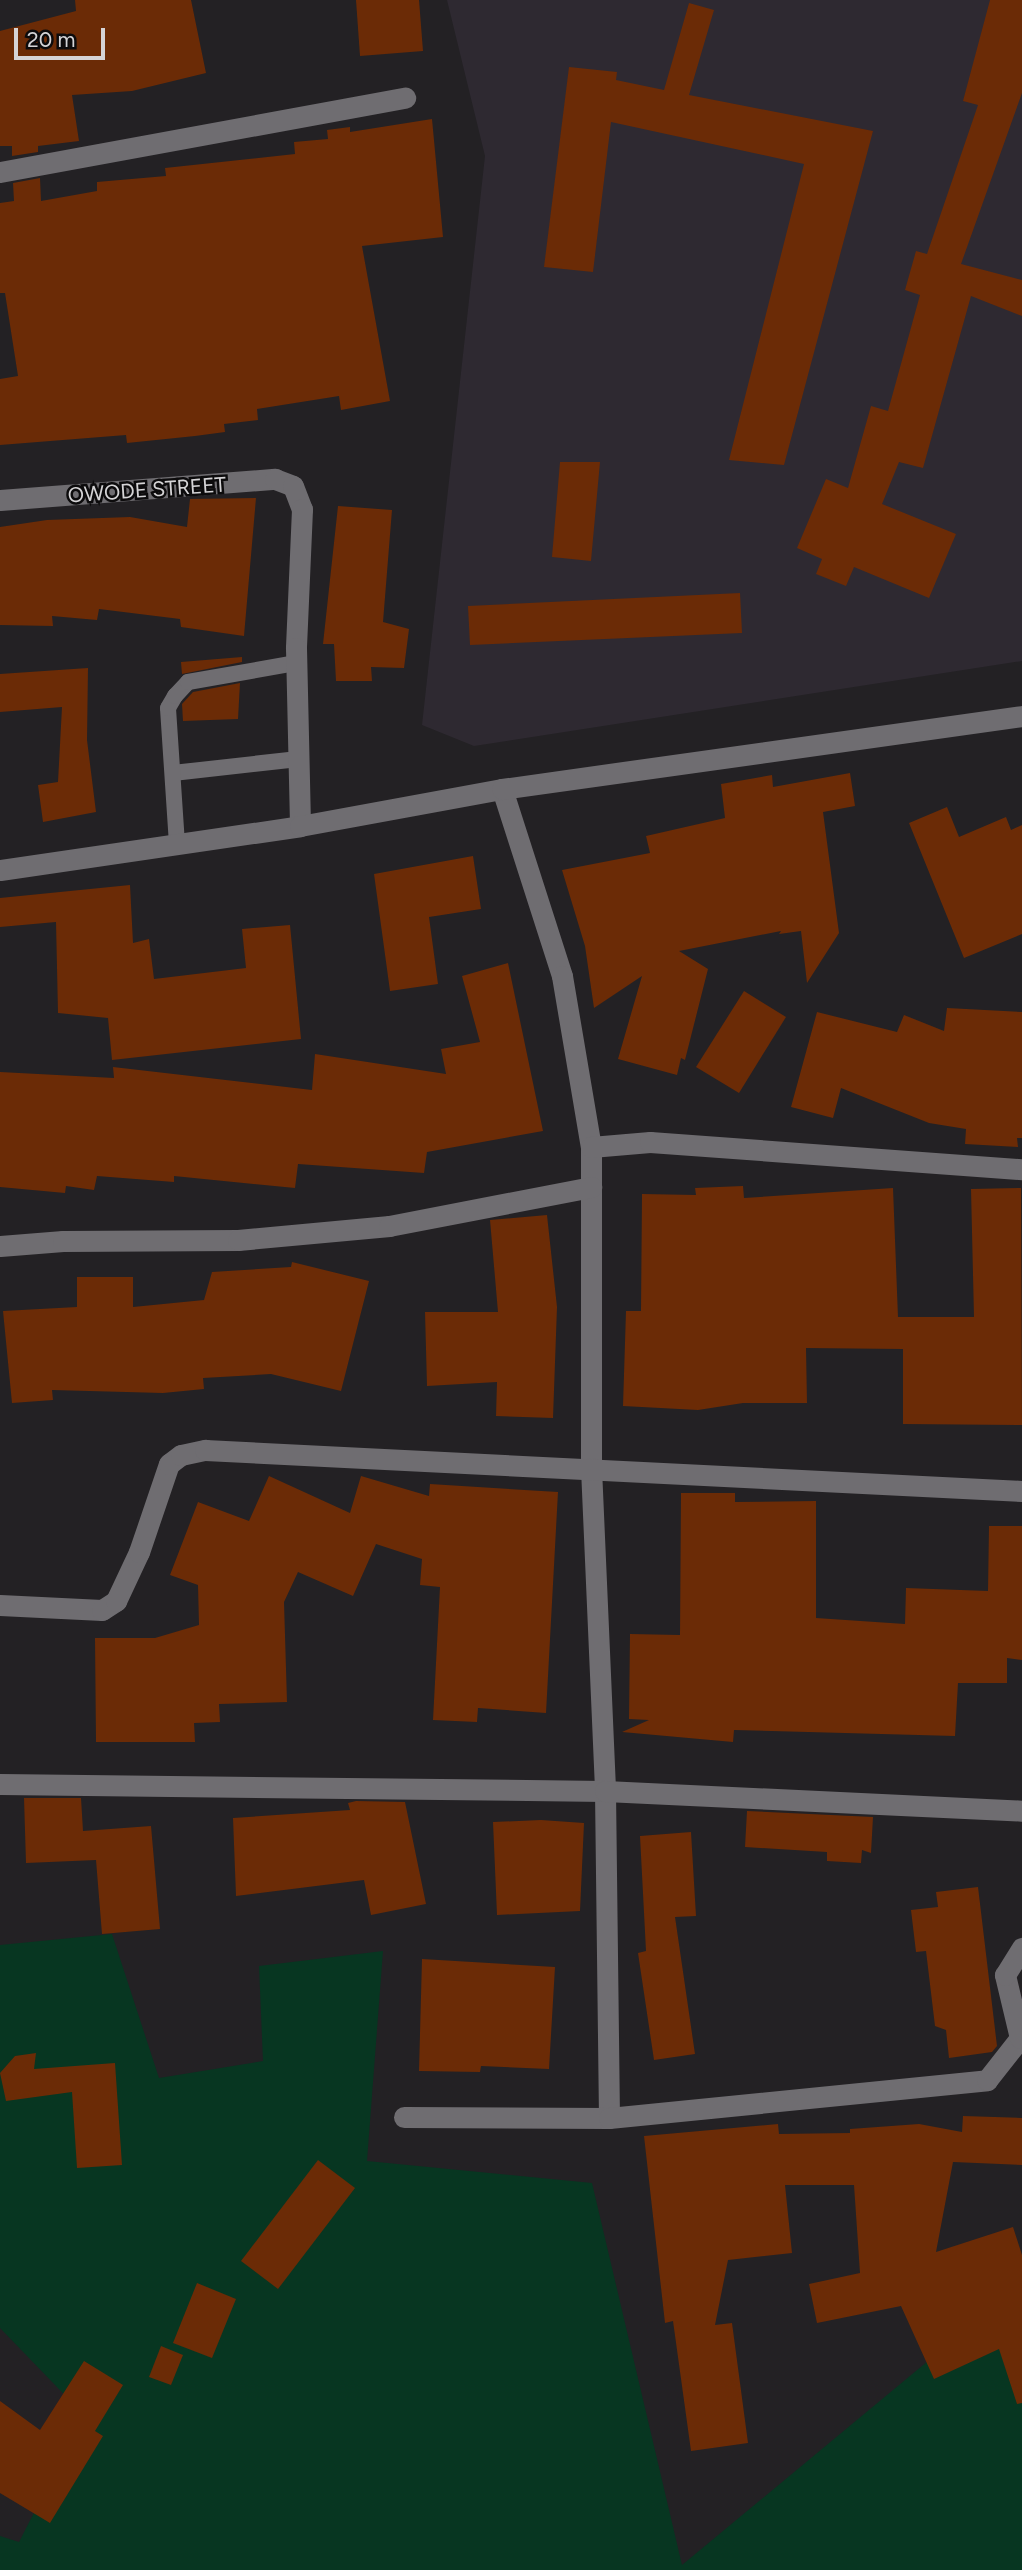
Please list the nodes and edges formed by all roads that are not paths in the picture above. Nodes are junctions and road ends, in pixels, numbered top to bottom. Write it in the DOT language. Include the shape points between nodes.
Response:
graph roads {
  1 [pos="405,98"];
  2 [pos="0,172"];
  3 [pos="0,500"];
  4 [pos="296,663"];
  5 [pos="1022,716"];
  6 [pos="298,759"];
  7 [pos="173,773"];
  8 [pos="502,789"];
  9 [pos="300,826"];
  10 [pos="177,844"];
  11 [pos="0,870"];
  12 [pos="591,1147"];
  13 [pos="1022,1169"];
  14 [pos="591,1187"];
  15 [pos="0,1246"];
  16 [pos="591,1468"];
  17 [pos="1022,1492"];
  18 [pos="0,1605"];
  19 [pos="0,1784"];
  20 [pos="605,1791"];
  21 [pos="1022,1811"];
  22 [pos="1022,1948"];
  23 [pos="404,2117"];
  24 [pos="610,2118"];
  1 -- 2 [label="street"];
  3 -- 4 [label="street, OWODE STREET" via="275,479 293,486 302,509"];
  4 -- 6 [label="street"];
  4 -- 7 [label="lane" via="188,682 169,708"];
  5 -- 8 [label="street"];
  6 -- 7 [label="lane"];
  6 -- 9 [label="street"];
  7 -- 10 [label="lane"];
  8 -- 9 [label="street"];
  8 -- 12 [label="street" via="562,975"];
  9 -- 10 [label="street"];
  10 -- 11 [label="street"];
  12 -- 13 [label="street" via="650,1142"];
  12 -- 14 [label="street"];
  14 -- 15 [label="street" via="375,1228 238,1240"];
  14 -- 16 [label="street"];
  16 -- 17 [label="street"];
  16 -- 18 [label="street" via="241,1450 181,1455 169,1464 139,1552 116,1601 102,1610"];
  16 -- 20 [label="street"];
  19 -- 20 [label="street"];
  20 -- 21 [label="street"];
  20 -- 24 [label="street"];
  22 -- 24 [label="street" via="1005,1975 1020,2038 987,2080"];
  23 -- 24 [label="street"];
}
